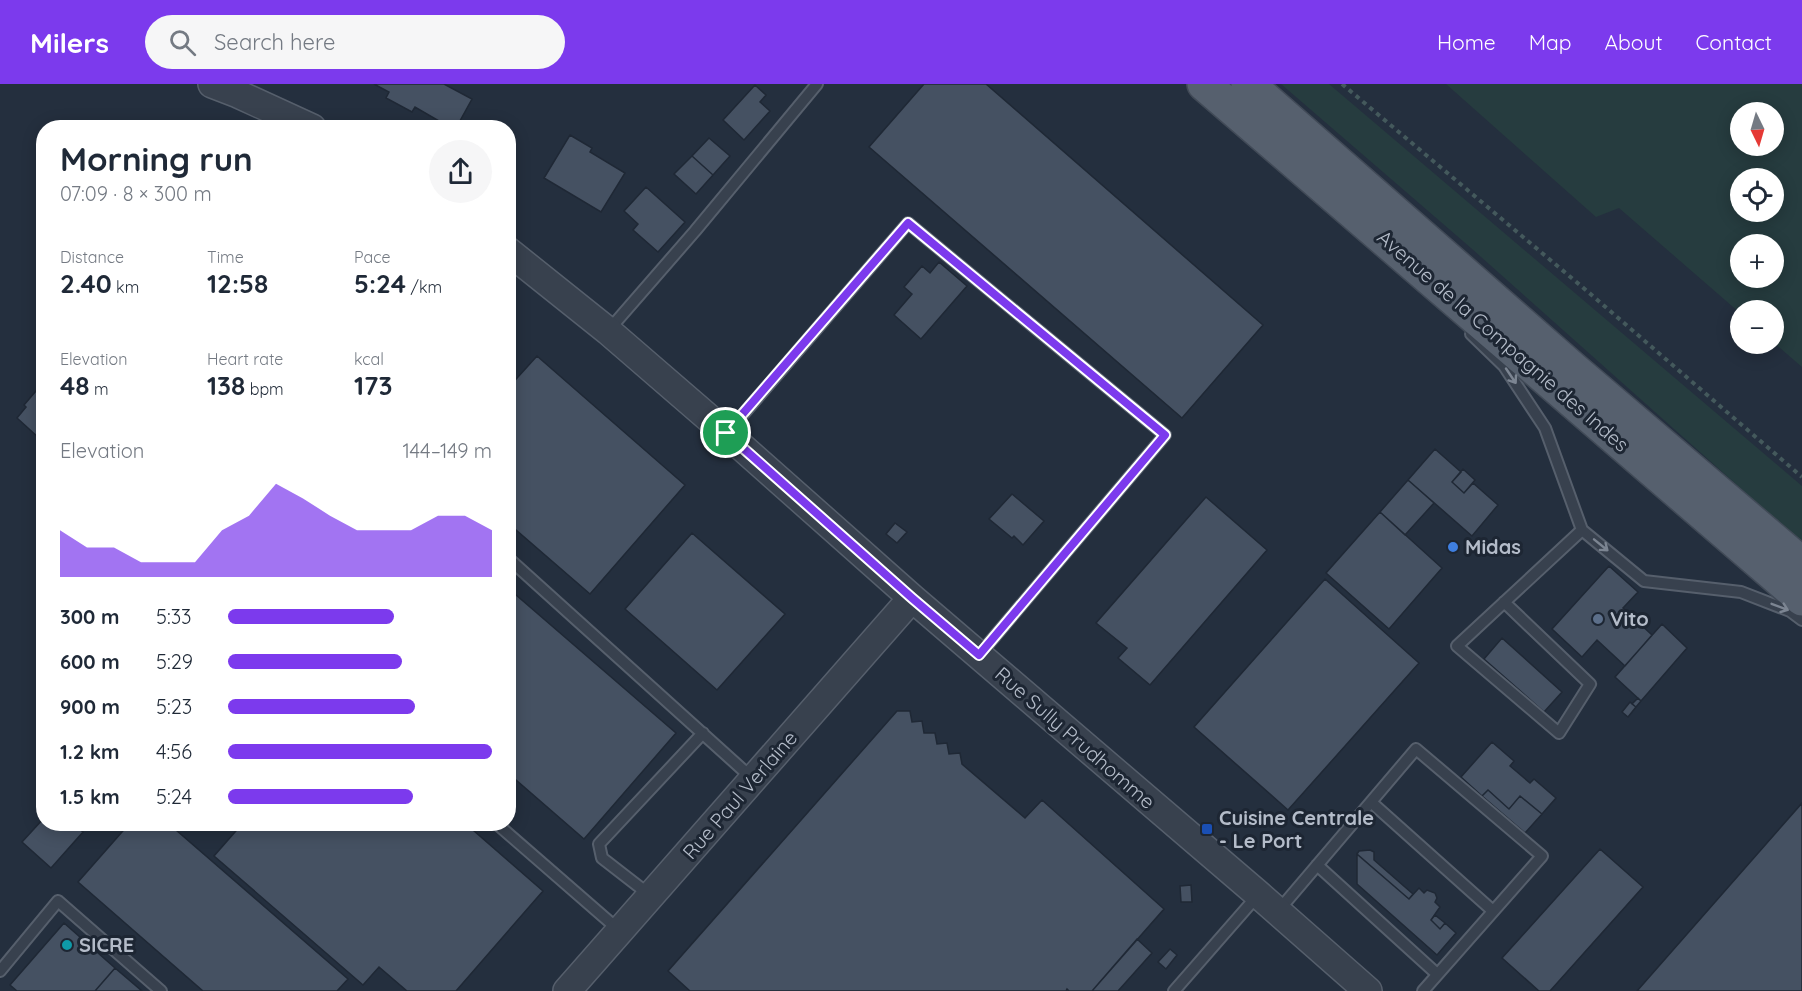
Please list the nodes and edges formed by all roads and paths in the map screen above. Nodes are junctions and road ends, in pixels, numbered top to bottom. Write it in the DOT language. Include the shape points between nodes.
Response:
graph roads {
  1 [pos="212,84"];
  2 [pos="817,84"];
  3 [pos="1204,84"];
  4 [pos="1248,84"];
  5 [pos="1342,84"];
  6 [pos="1242,117"];
  7 [pos="295,120"];
  8 [pos="1391,225"];
  9 [pos="516,257"];
  10 [pos="1403,270"];
  11 [pos="1462,326"];
  12 [pos="608,331"];
  13 [pos="726,433"];
  14 [pos="1630,433"];
  15 [pos="1802,477"];
  16 [pos="1582,530"];
  17 [pos="1802,564"];
  18 [pos="516,565"];
  19 [pos="912,598"];
  20 [pos="1802,599"];
  21 [pos="1504,603"];
  22 [pos="1802,620"];
  23 [pos="979,655"];
  24 [pos="703,733"];
  25 [pos="754,779"];
  26 [pos="1371,802"];
  27 [pos="505,831"];
  28 [pos="1317,865"];
  29 [pos="651,896"];
  30 [pos="1268,903"];
  31 [pos="1493,911"];
  32 [pos="620,931"];
  33 [pos="0,971"];
  34 [pos="1437,974"];
  35 [pos="161,991"];
  36 [pos="567,991"];
  37 [pos="1174,991"];
  38 [pos="1368,991"];
  39 [pos="1423,991"];
  1 -- 7 [label="street"];
  2 -- 12 [label="lane"];
  3 -- 6 [label="main road, Avenue de la Compagnie des Indes"];
  4 -- 17 [label="main road, Avenue de la Compagnie des Indes"];
  5 -- 15 [label="path"];
  6 -- 10 [label="lane"];
  6 -- 20 [label="main road, Avenue de la Compagnie des Indes"];
  8 -- 14 [label="lane, Avenue de la Compagnie des Indes"];
  9 -- 12 [label="street, Rue Sully Prudhomme"];
  11 -- 16 [label="lane, one-way" via="1504,366 1545,428"];
  12 -- 13 [label="street, Rue Sully Prudhomme"];
  13 -- 19 [label="street, Rue Sully Prudhomme"];
  13 -- 23 [label="lane" via="908,223 1165,435"];
  16 -- 21 [label="lane"];
  16 -- 22 [label="lane, one-way" via="1644,581 1742,592 1790,611"];
  18 -- 24 [label="lane"];
  19 -- 23 [label="street, Rue Sully Prudhomme"];
  19 -- 25 [label="street, Rue Paul Verlaine"];
  21 -- 21 [label="lane" via="1457,646 1559,733 1590,684"];
  23 -- 30 [label="street, Rue Sully Prudhomme"];
  24 -- 25 [label="lane"];
  24 -- 29 [label="lane" via="599,844 602,858"];
  25 -- 29 [label="street, Rue Paul Verlaine"];
  26 -- 28 [label="lane"];
  26 -- 31 [label="lane"];
  26 -- 31 [label="lane" via="1416,749 1542,856"];
  27 -- 32 [label="lane"];
  28 -- 30 [label="lane"];
  28 -- 34 [label="lane"];
  29 -- 32 [label="street, Rue Paul Verlaine"];
  30 -- 37 [label="lane"];
  30 -- 38 [label="street, Rue Sully Prudhomme"];
  31 -- 34 [label="lane"];
  32 -- 36 [label="street, Rue Paul Verlaine"];
  33 -- 35 [label="lane" via="58,901"];
  34 -- 39 [label="lane"];
}
